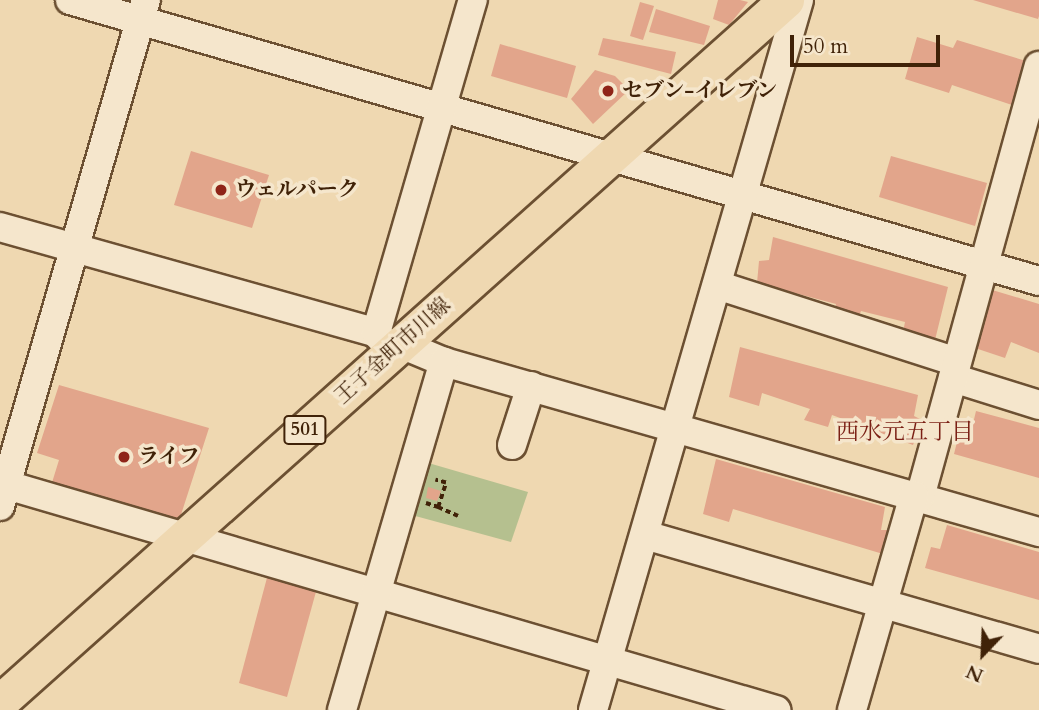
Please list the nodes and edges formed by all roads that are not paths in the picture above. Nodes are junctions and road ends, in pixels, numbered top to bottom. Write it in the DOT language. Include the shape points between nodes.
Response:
graph roads {
  1 [pos="70,0"];
  2 [pos="472,0"];
  3 [pos="786,0"];
  4 [pos="799,0"];
  5 [pos="144,10"];
  6 [pos="1039,66"];
  7 [pos="441,108"];
  8 [pos="610,158"];
  9 [pos="744,198"];
  10 [pos="0,227"];
  11 [pos="74,248"];
  12 [pos="982,264"];
  13 [pos="1039,281"];
  14 [pos="718,285"];
  15 [pos="390,343"];
  16 [pos="444,362"];
  17 [pos="954,370"];
  18 [pos="531,386"];
  19 [pos="1039,405"];
  20 [pos="676,427"];
  21 [pos="512,445"];
  22 [pos="2,492"];
  23 [pos="917,496"];
  24 [pos="1039,532"];
  25 [pos="645,535"];
  26 [pos="186,537"];
  27 [pos="376,594"];
  28 [pos="882,604"];
  29 [pos="1039,649"];
  30 [pos="607,660"];
  31 [pos="0,702"];
  32 [pos="342,710"];
  33 [pos="593,710"];
  34 [pos="776,710"];
  35 [pos="852,710"];
  1 -- 5 [label="street"];
  2 -- 7 [label="street"];
  3 -- 8 [label="main road, 王子金町市川線 / 501"];
  4 -- 9 [label="street"];
  5 -- 7 [label="street"];
  5 -- 11 [label="street"];
  6 -- 12 [label="street"];
  7 -- 8 [label="street"];
  7 -- 15 [label="street"];
  8 -- 9 [label="street"];
  8 -- 15 [label="main road, 王子金町市川線 / 501"];
  9 -- 12 [label="street"];
  9 -- 14 [label="street"];
  10 -- 11 [label="street"];
  11 -- 15 [label="street"];
  11 -- 22 [label="street"];
  12 -- 13 [label="street"];
  12 -- 17 [label="street"];
  14 -- 17 [label="street"];
  14 -- 20 [label="street"];
  15 -- 16 [label="street"];
  15 -- 26 [label="main road, 王子金町市川線 / 501"];
  16 -- 18 [label="street"];
  16 -- 27 [label="street"];
  17 -- 19 [label="street"];
  17 -- 23 [label="street"];
  18 -- 20 [label="street"];
  18 -- 21 [label="street"];
  20 -- 23 [label="street"];
  20 -- 25 [label="street"];
  22 -- 26 [label="street"];
  23 -- 24 [label="street"];
  23 -- 28 [label="street"];
  25 -- 28 [label="street"];
  25 -- 30 [label="street"];
  26 -- 27 [label="street"];
  26 -- 31 [label="main road, 王子金町市川線 / 501"];
  27 -- 30 [label="street"];
  27 -- 32 [label="street"];
  28 -- 29 [label="street"];
  28 -- 35 [label="street"];
  30 -- 33 [label="street"];
  30 -- 34 [label="street"];
}
